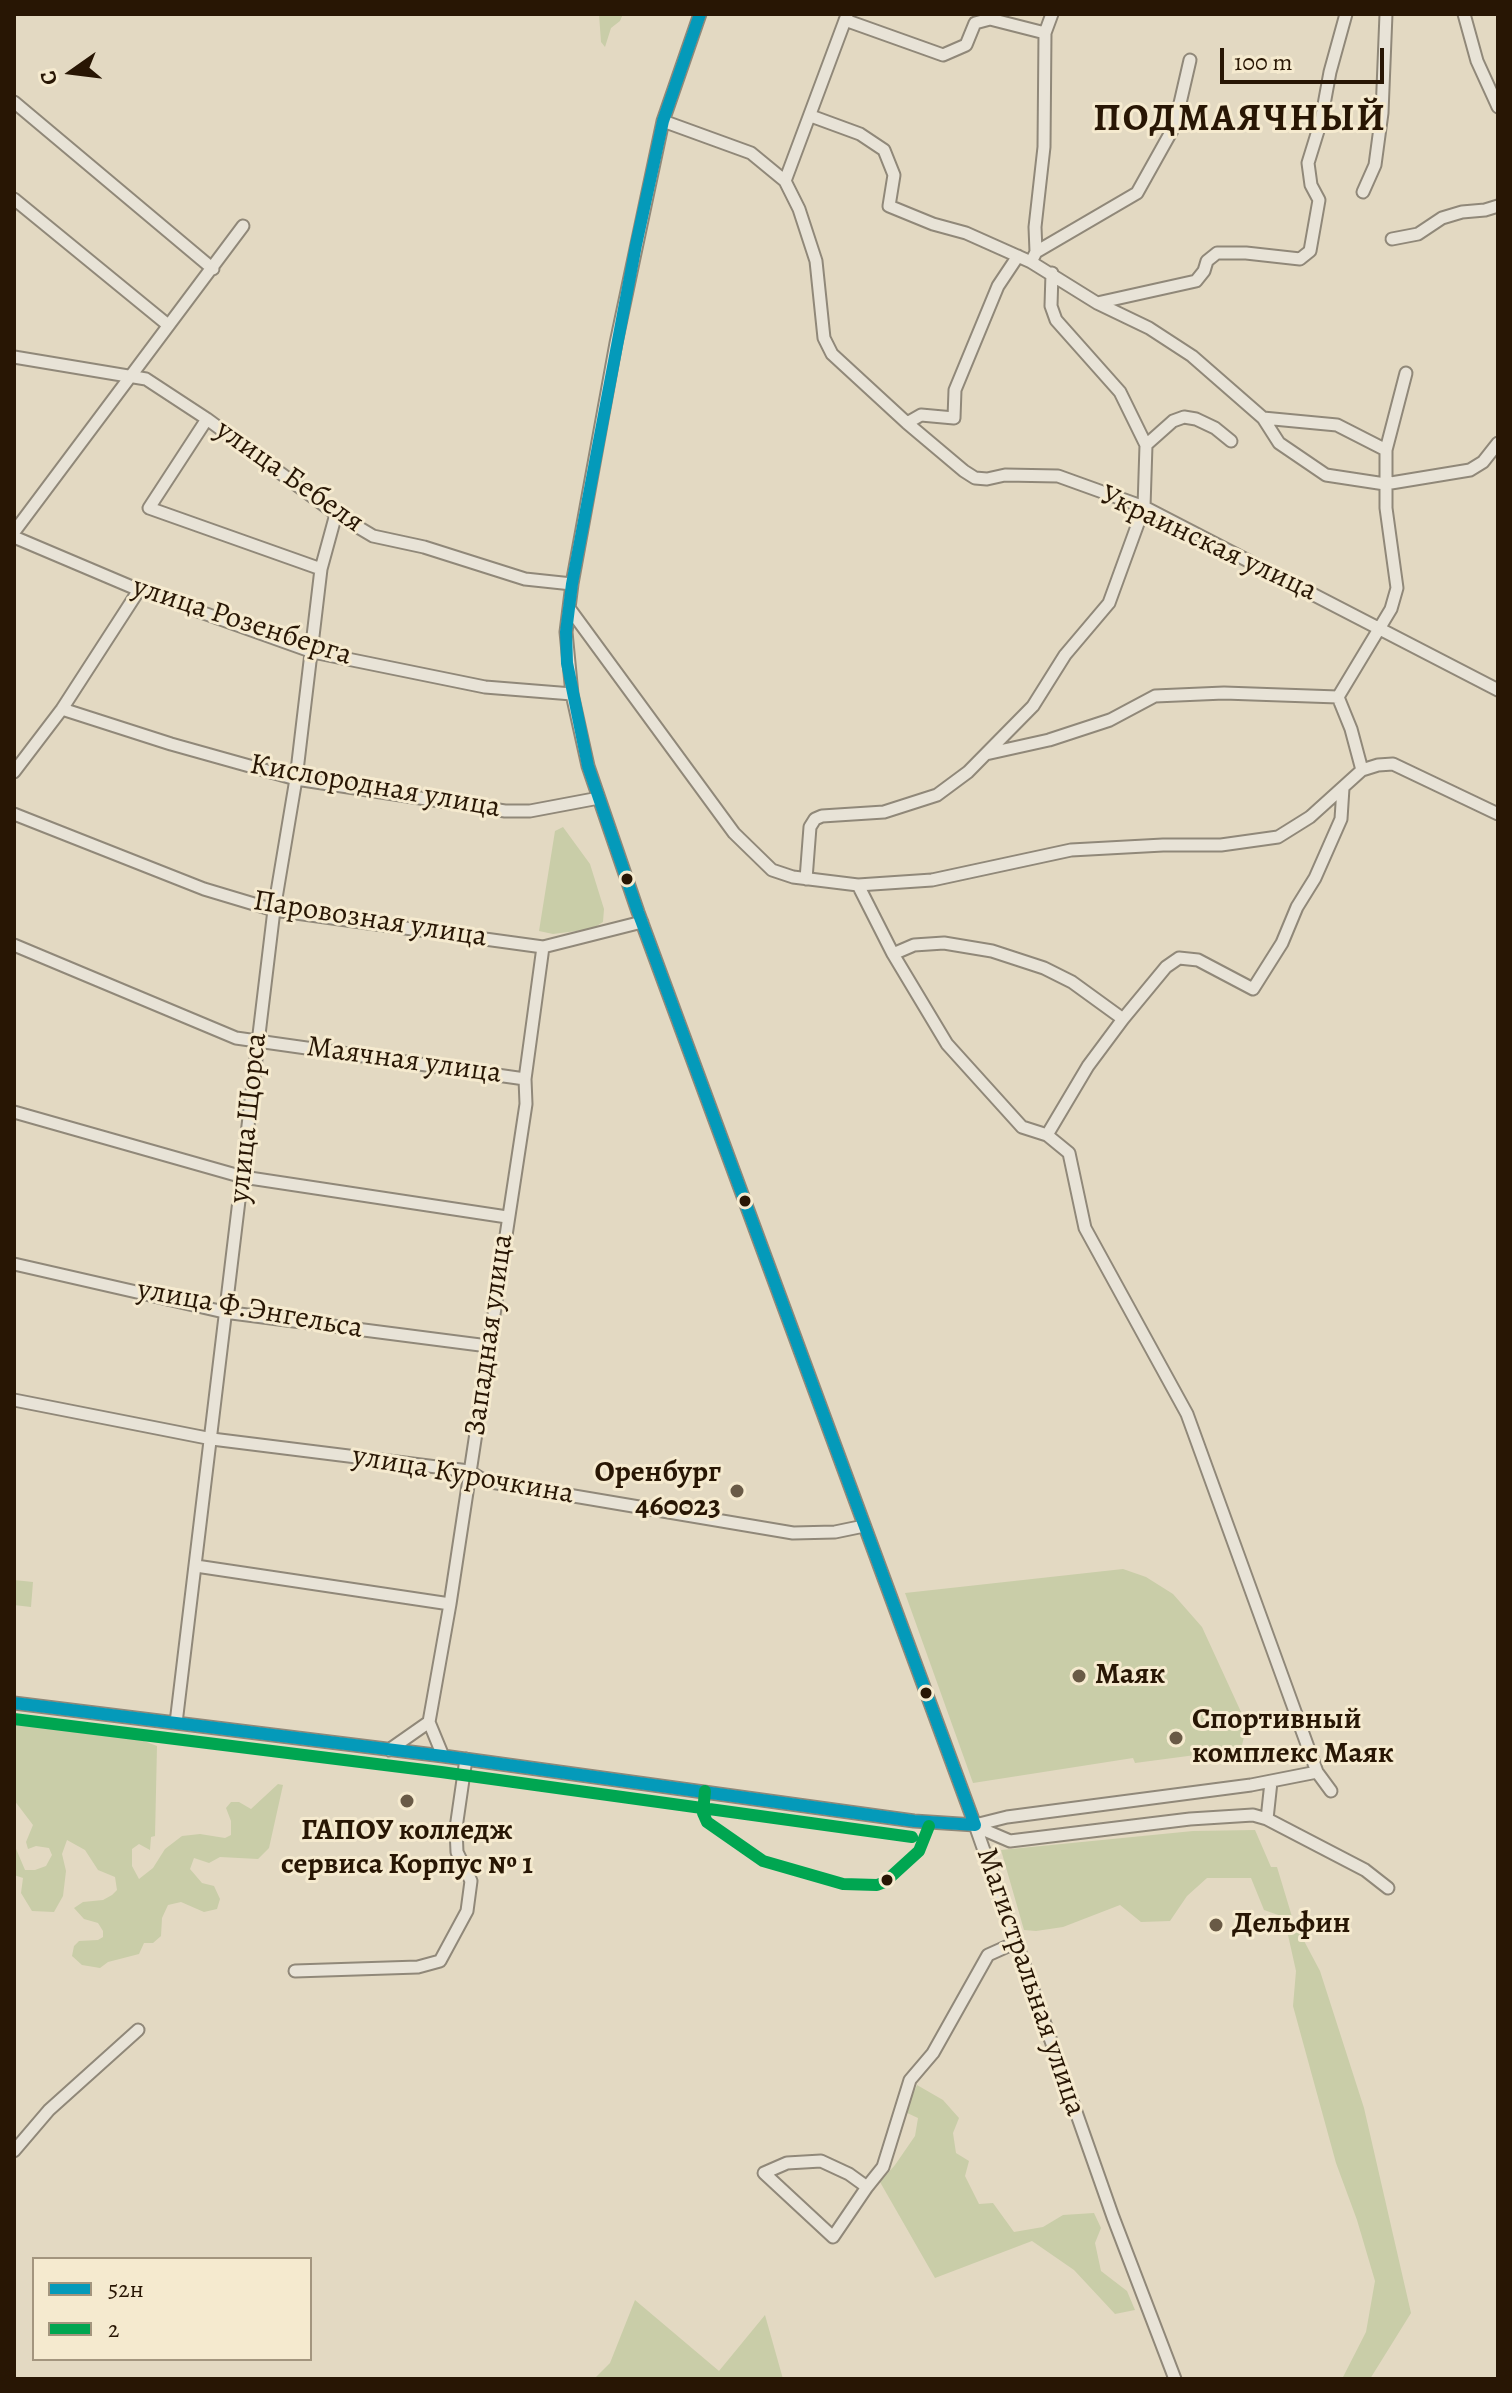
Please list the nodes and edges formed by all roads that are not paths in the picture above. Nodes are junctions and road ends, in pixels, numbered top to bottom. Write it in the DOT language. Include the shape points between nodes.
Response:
graph roads {
  1 [pos="700,14"];
  2 [pos="1052,14"];
  3 [pos="1346,14"];
  4 [pos="1386,14"];
  5 [pos="1464,14"];
  6 [pos="846,17"];
  7 [pos="1045,33"];
  8 [pos="1190,60"];
  9 [pos="14,102"];
  10 [pos="1498,107"];
  11 [pos="811,116"];
  12 [pos="663,121"];
  13 [pos="785,181"];
  14 [pos="1363,192"];
  15 [pos="14,199"];
  16 [pos="1498,206"];
  17 [pos="243,226"];
  18 [pos="1392,239"];
  19 [pos="1018,256"];
  20 [pos="1034,257"];
  21 [pos="213,269"];
  22 [pos="1052,273"];
  23 [pos="1097,303"];
  24 [pos="168,325"];
  25 [pos="14,357"];
  26 [pos="1406,373"];
  27 [pos="131,375"];
  28 [pos="1263,418"];
  29 [pos="207,419"];
  30 [pos="907,423"];
  31 [pos="1231,441"];
  32 [pos="1498,443"];
  33 [pos="1146,445"];
  34 [pos="1386,450"];
  35 [pos="1385,484"];
  36 [pos="1144,507"];
  37 [pos="336,514"];
  38 [pos="14,535"];
  39 [pos="321,569"];
  40 [pos="572,584"];
  41 [pos="139,590"];
  42 [pos="569,608"];
  43 [pos="1380,629"];
  44 [pos="313,652"];
  45 [pos="1498,690"];
  46 [pos="572,694"];
  47 [pos="1338,697"];
  48 [pos="62,709"];
  49 [pos="984,754"];
  50 [pos="1362,770"];
  51 [pos="14,772"];
  52 [pos="296,779"];
  53 [pos="1343,788"];
  54 [pos="599,798"];
  55 [pos="14,814"];
  56 [pos="1498,814"];
  57 [pos="806,879"];
  58 [pos="858,885"];
  59 [pos="274,910"];
  60 [pos="642,922"];
  61 [pos="14,945"];
  62 [pos="543,947"];
  63 [pos="893,954"];
  64 [pos="1123,1019"];
  65 [pos="257,1040"];
  66 [pos="525,1079"];
  67 [pos="14,1112"];
  68 [pos="1047,1135"];
  69 [pos="243,1177"];
  70 [pos="507,1217"];
  71 [pos="14,1264"];
  72 [pos="224,1312"];
  73 [pos="488,1346"];
  74 [pos="14,1400"];
  75 [pos="212,1439"];
  76 [pos="469,1471"];
  77 [pos="864,1526"];
  78 [pos="196,1566"];
  79 [pos="450,1604"];
  80 [pos="14,1703"];
  81 [pos="429,1722"];
  82 [pos="176,1723"];
  83 [pos="389,1750"];
  84 [pos="443,1756"];
  85 [pos="466,1759"];
  86 [pos="1317,1772"];
  87 [pos="1271,1782"];
  88 [pos="1331,1791"];
  89 [pos="1267,1819"];
  90 [pos="975,1825"];
  91 [pos="1388,1888"];
  92 [pos="1017,1942"];
  93 [pos="295,1971"];
  94 [pos="138,2030"];
  95 [pos="14,2151"];
  96 [pos="867,2187"];
  97 [pos="1175,2379"];
  1 -- 12 [label="street, Магистральная улица"];
  2 -- 7 [label="street"];
  3 -- 23 [label="street" via="1308,163 1319,200 1310,251 1300,259 1217,253 1196,281"];
  4 -- 14 [label="street" via="1382,113 1375,165"];
  5 -- 10 [label="street"];
  6 -- 7 [label="street" via="943,55 966,45 975,23 990,19"];
  6 -- 11 [label="street"];
  7 -- 20 [label="street" via="1044,147"];
  8 -- 20 [label="street" via="1175,125 1137,193"];
  9 -- 21 [label="street"];
  11 -- 13 [label="street"];
  11 -- 19 [label="street" via="860,134 884,150 894,175 889,206"];
  12 -- 13 [label="street, Украинская улица" via="751,153"];
  12 -- 40 [label="street, Магистральная улица"];
  13 -- 30 [label="street, Украинская улица" via="816,261 824,338 832,354"];
  15 -- 24 [label="street"];
  16 -- 18 [label="street" via="1442,218 1418,234"];
  17 -- 21 [label="street"];
  19 -- 20 [label="street"];
  19 -- 30 [label="street" via="998,286 955,390 954,418 921,415"];
  20 -- 22 [label="street"];
  21 -- 24 [label="street"];
  22 -- 23 [label="street"];
  22 -- 33 [label="street" via="1056,320 1120,392"];
  23 -- 28 [label="street" via="1192,356"];
  24 -- 27 [label="street"];
  25 -- 27 [label="street, улица Бебеля"];
  26 -- 34 [label="street"];
  27 -- 29 [label="street, улица Бебеля" via="164,388"];
  27 -- 38 [label="street"];
  28 -- 34 [label="street" via="1337,425"];
  28 -- 35 [label="street" via="1279,443 1326,475"];
  29 -- 37 [label="street, улица Бебеля"];
  29 -- 39 [label="street" via="149,508"];
  30 -- 36 [label="street, Украинская улица" via="975,478 1058,476"];
  31 -- 33 [label="street" via="1215,428 1184,417"];
  32 -- 35 [label="street" via="1470,470"];
  33 -- 36 [label="street"];
  34 -- 35 [label="street"];
  35 -- 43 [label="street" via="1397,588"];
  36 -- 43 [label="street, Украинская улица"];
  36 -- 49 [label="street" via="1109,603 1065,655 1033,706"];
  37 -- 39 [label="street, улица Щорса"];
  37 -- 40 [label="street, улица Бебеля" via="373,536 525,579"];
  38 -- 41 [label="street, улица Розенберга"];
  39 -- 44 [label="street, улица Щорса"];
  40 -- 42 [label="street, Магистральная улица"];
  41 -- 44 [label="street, улица Розенберга"];
  41 -- 48 [label="street"];
  42 -- 46 [label="street, Магистральная улица"];
  42 -- 57 [label="street" via="734,833 772,870"];
  43 -- 45 [label="street, Украинская улица"];
  43 -- 47 [label="street"];
  44 -- 46 [label="street, улица Розенберга" via="485,687"];
  44 -- 52 [label="street, улица Щорса"];
  46 -- 54 [label="street, Магистральная улица"];
  47 -- 49 [label="street" via="1155,696 1110,720"];
  47 -- 50 [label="street"];
  48 -- 51 [label="street"];
  48 -- 52 [label="street, Кислородная улица"];
  49 -- 57 [label="street" via="937,795 884,812 815,819"];
  50 -- 53 [label="street"];
  50 -- 56 [label="street" via="1393,764"];
  52 -- 54 [label="street, Кислородная улица" via="505,811"];
  52 -- 59 [label="street, улица Щорса"];
  53 -- 58 [label="street" via="1278,837 1221,845 1071,850 932,880"];
  53 -- 64 [label="street" via="1341,819 1315,878 1253,989 1198,960 1179,958"];
  54 -- 60 [label="street, Магистральная улица"];
  55 -- 59 [label="street, Паровозная улица" via="204,889"];
  57 -- 58 [label="street"];
  58 -- 63 [label="street"];
  59 -- 62 [label="street, Паровозная улица"];
  59 -- 65 [label="street, улица Щорса"];
  60 -- 62 [label="street, Паровозная улица"];
  60 -- 77 [label="street, Магистральная улица"];
  61 -- 65 [label="street, Маячная улица" via="236,1038"];
  62 -- 66 [label="street, Западная улица"];
  63 -- 64 [label="street" via="914,945 944,943 992,951 1072,982"];
  63 -- 68 [label="street" via="947,1044 1022,1127"];
  64 -- 68 [label="street"];
  65 -- 66 [label="street, Маячная улица"];
  65 -- 69 [label="street, улица Щорса"];
  66 -- 70 [label="street, Западная улица" via="526,1104"];
  67 -- 69 [label="street"];
  68 -- 86 [label="street" via="1069,1153 1085,1228 1187,1414"];
  69 -- 70 [label="street"];
  69 -- 72 [label="street, улица Щорса"];
  70 -- 73 [label="street, Западная улица"];
  71 -- 72 [label="street, улица Ф.Энгельса"];
  72 -- 73 [label="street, улица Ф.Энгельса"];
  72 -- 75 [label="street, улица Щорса"];
  73 -- 76 [label="street, Западная улица"];
  74 -- 75 [label="street, улица Курочкина"];
  75 -- 76 [label="street, улица Курочкина"];
  75 -- 78 [label="street, улица Щорса"];
  76 -- 77 [label="street, улица Курочкина" via="485,1481 793,1533"];
  76 -- 79 [label="street, Западная улица"];
  77 -- 90 [label="street, Магистральная улица"];
  78 -- 79 [label="street"];
  78 -- 82 [label="street, улица Щорса"];
  79 -- 81 [label="street, Западная улица"];
  80 -- 82 [label="street"];
  81 -- 83 [label="street"];
  81 -- 84 [label="street"];
  82 -- 83 [label="street"];
  83 -- 84 [label="street"];
  84 -- 85 [label="street"];
  85 -- 90 [label="street"];
  85 -- 93 [label="street" via="456,1828 457,1852 471,1881 467,1911 440,1961 418,1967"];
  86 -- 87 [label="street"];
  86 -- 88 [label="street"];
  87 -- 89 [label="street"];
  87 -- 90 [label="street"];
  89 -- 90 [label="street" via="1190,1819 1010,1841"];
  89 -- 91 [label="street" via="1365,1870"];
  90 -- 92 [label="street, Магистральная улица"];
  92 -- 96 [label="street" via="988,1955 933,2053 910,2080 883,2167"];
  92 -- 97 [label="street, Магистральная улица"];
  94 -- 95 [label="street" via="49,2110"];
  96 -- 96 [label="street" via="833,2237 764,2173 787,2163 821,2161"];
}
